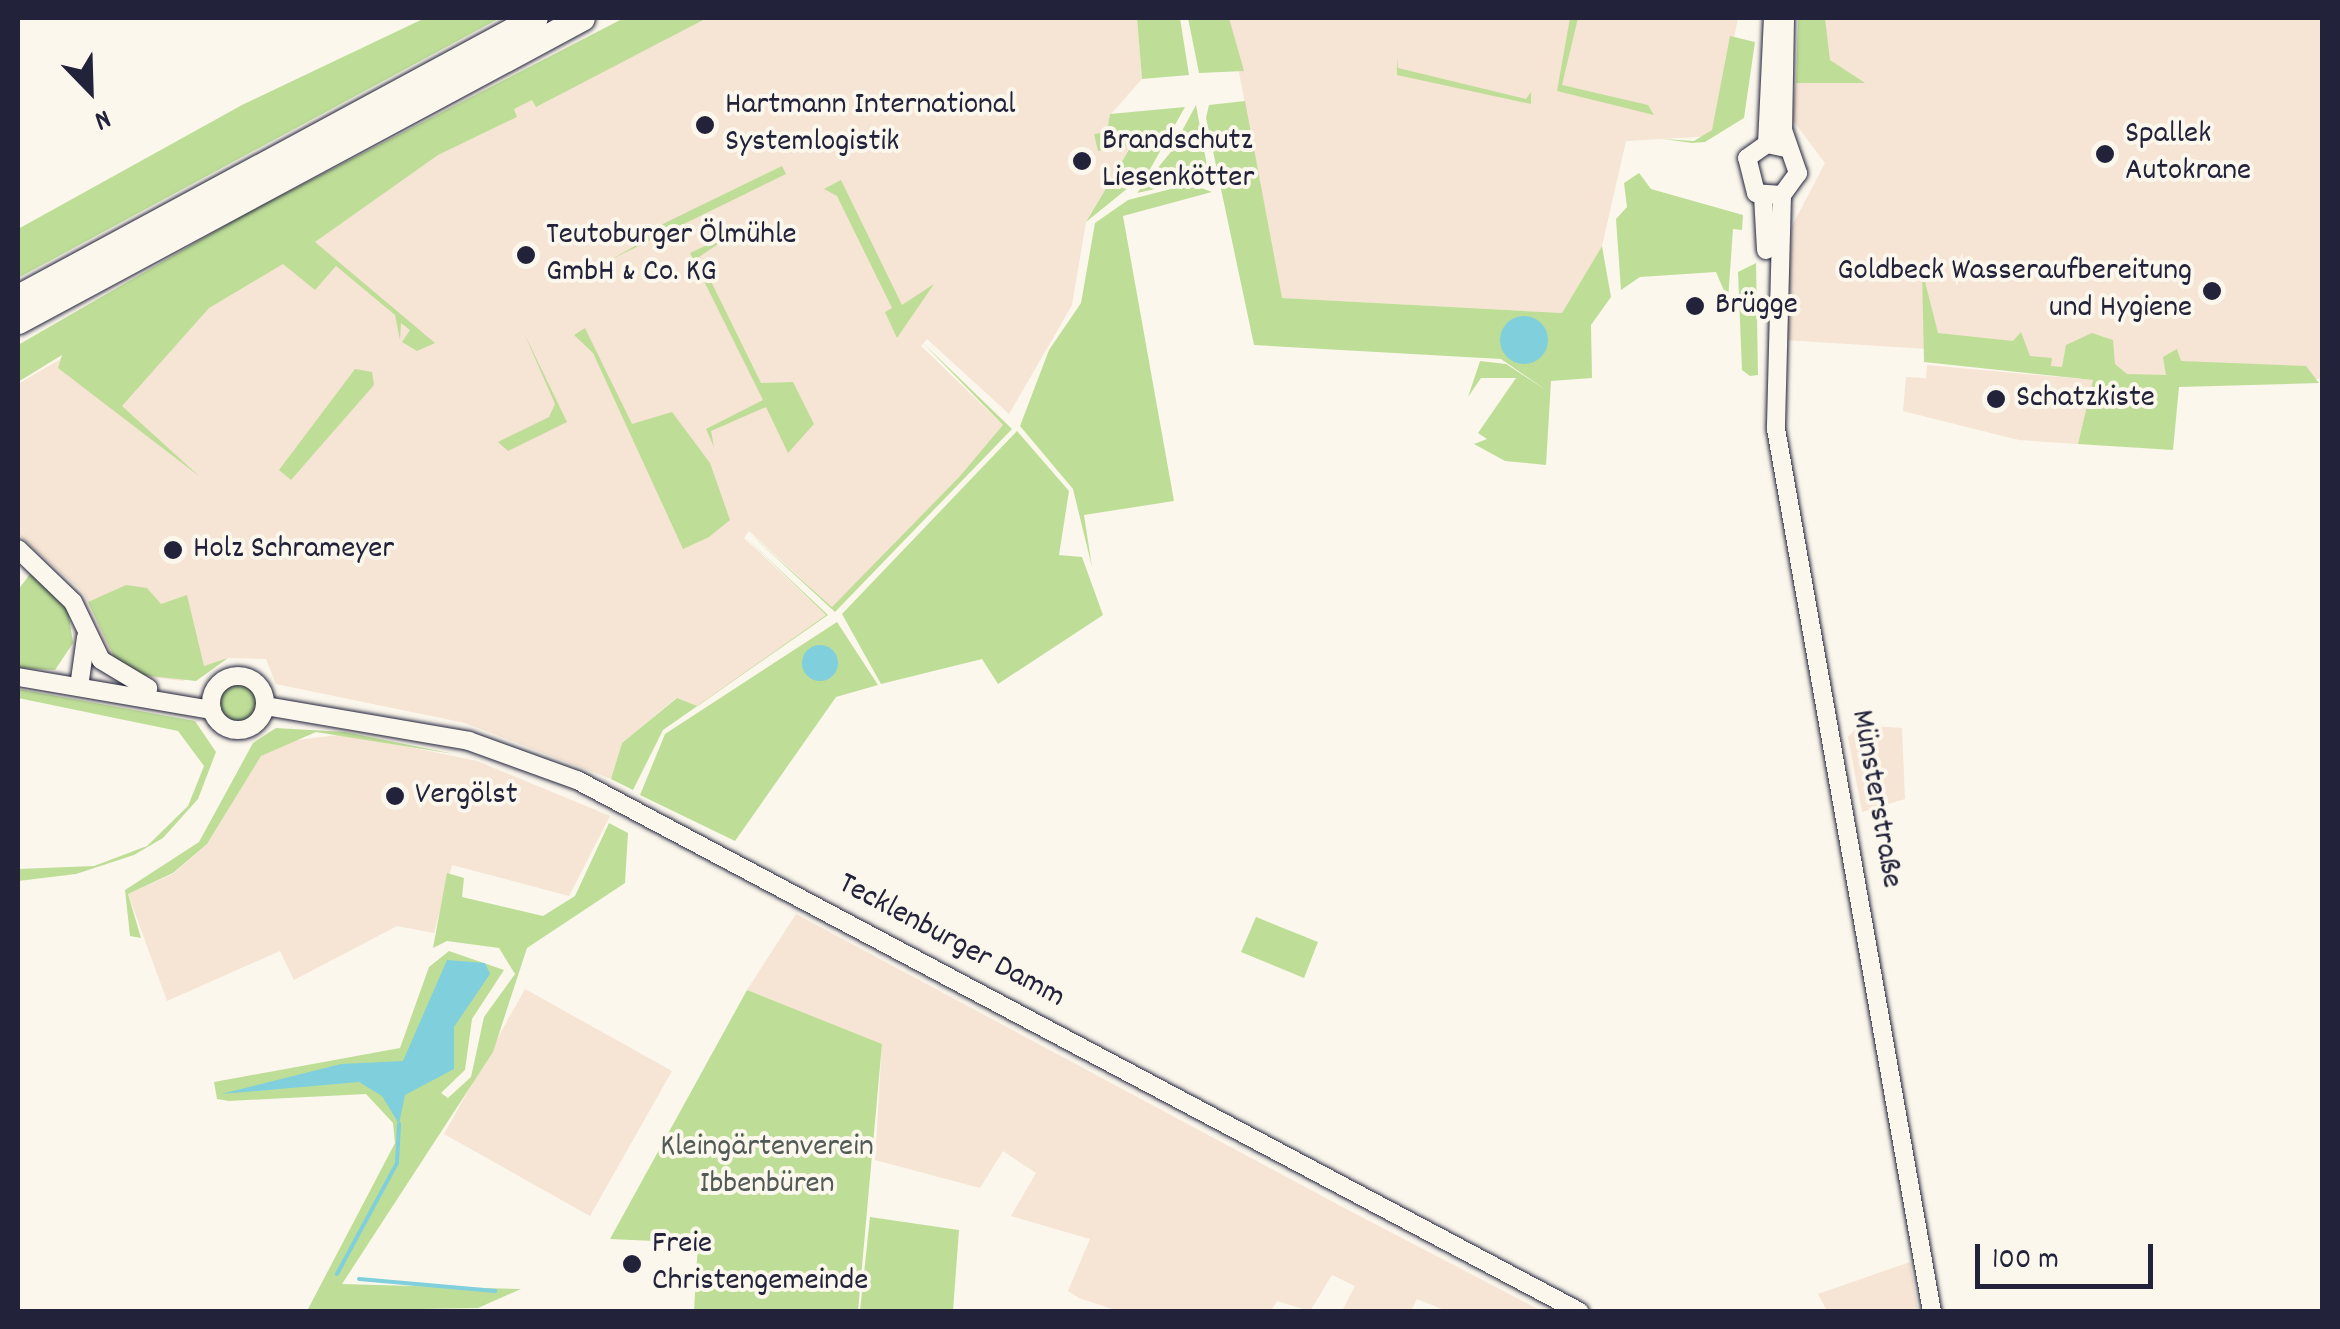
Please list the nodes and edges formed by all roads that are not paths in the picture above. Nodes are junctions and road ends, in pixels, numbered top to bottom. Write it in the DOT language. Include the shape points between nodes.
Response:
graph roads {
  1 [pos="534,18"];
  2 [pos="582,18"];
  3 [pos="1773,18"];
  4 [pos="1785,18"];
  5 [pos="1777,146"];
  6 [pos="1773,196"];
  7 [pos="18,296"];
  8 [pos="18,321"];
  9 [pos="18,548"];
  10 [pos="86,637"];
  11 [pos="18,677"];
  12 [pos="79,687"];
  13 [pos="148,688"];
  14 [pos="215,689"];
  15 [pos="265,706"];
  16 [pos="212,710"];
  17 [pos="1580,1312"];
  18 [pos="1932,1312"];
  1 -- 7 [label="highway"];
  2 -- 8 [label="highway"];
  3 -- 5 [label="main road, Münsterstraße"];
  4 -- 5 [label="main road, Münsterstraße"];
  5 -- 6 [label="main road, Münsterstraße" via="1798,172"];
  5 -- 6 [label="main road, Münsterstraße" via="1745,166"];
  6 -- 18 [label="main road, Münsterstraße" via="1787,507"];
  9 -- 10 [label="main road" via="73,602"];
  10 -- 12 [label="main road"];
  10 -- 13 [label="main road" via="114,674"];
  11 -- 12 [label="main road"];
  12 -- 13 [label="main road"];
  12 -- 16 [label="main road"];
  13 -- 14 [label="main road"];
  14 -- 15 [label="main road" via="244,676"];
  14 -- 16 [label="main road"];
  15 -- 16 [label="main road" via="242,729"];
  15 -- 17 [label="main road, Tecklenburger Damm" via="469,741 577,780"];
}
